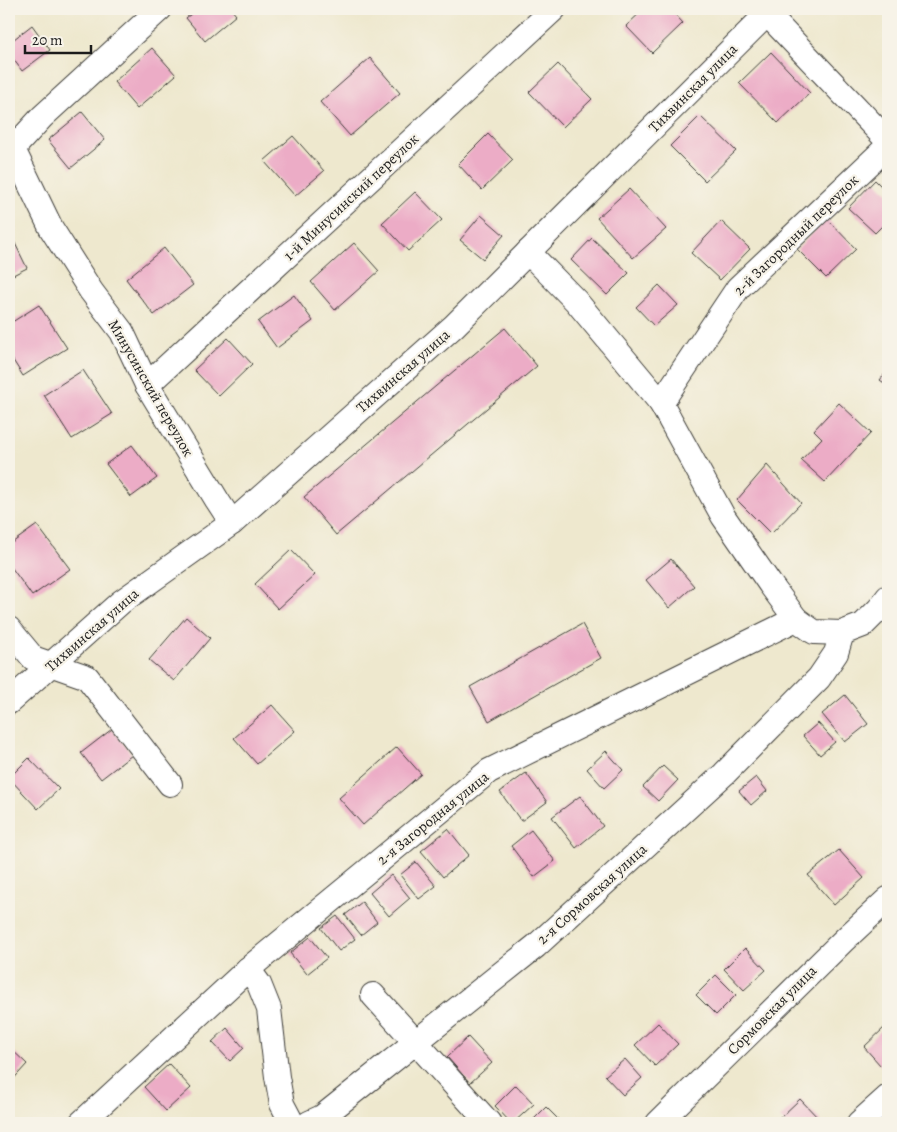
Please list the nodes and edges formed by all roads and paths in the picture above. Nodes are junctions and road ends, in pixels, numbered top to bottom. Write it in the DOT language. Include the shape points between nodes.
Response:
graph roads {
  1 [pos="160,9"];
  2 [pos="554,9"];
  3 [pos="768,12"];
  4 [pos="888,141"];
  5 [pos="888,146"];
  6 [pos="10,148"];
  7 [pos="528,252"];
  8 [pos="147,385"];
  9 [pos="661,403"];
  10 [pos="232,523"];
  11 [pos="885,608"];
  12 [pos="796,619"];
  13 [pos="9,628"];
  14 [pos="842,632"];
  15 [pos="51,665"];
  16 [pos="9,702"];
  17 [pos="170,784"];
  18 [pos="888,899"];
  19 [pos="248,969"];
  20 [pos="373,995"];
  21 [pos="415,1042"];
  22 [pos="888,1097"];
  23 [pos="81,1123"];
  24 [pos="292,1123"];
  25 [pos="309,1123"];
  26 [pos="489,1123"];
  27 [pos="658,1123"];
  28 [pos="858,1123"];
  1 -- 6 [label="street"];
  2 -- 8 [label="street, 1-й Минусинский переулок"];
  3 -- 4 [label="street"];
  3 -- 7 [label="street, Тихвинская улица"];
  5 -- 9 [label="street, 2-й Загородный переулок" via="738,288"];
  6 -- 8 [label="street, Минусинский переулок" via="51,228 122,332"];
  7 -- 9 [label="street" via="576,301"];
  7 -- 10 [label="street, Тихвинская улица" via="454,326"];
  8 -- 10 [label="street, Минусинский переулок"];
  9 -- 12 [label="street" via="723,516"];
  10 -- 15 [label="street, Тихвинская улица" via="121,602"];
  11 -- 14 [label="street" via="863,625"];
  12 -- 14 [label="street" via="814,632"];
  12 -- 19 [label="street, 2-я Загородная улица" via="489,771"];
  13 -- 15 [label="street" via="33,658"];
  14 -- 21 [label="street, 2-я Сормовская улица" via="836,653 818,678 724,774 536,946"];
  15 -- 16 [label="street, Тихвинская улица"];
  15 -- 17 [label="street" via="87,676"];
  18 -- 27 [label="street, Сормовская улица"];
  19 -- 23 [label="street, 2-я Загородная улица"];
  19 -- 24 [label="street" via="259,984 269,1009 282,1104"];
  20 -- 21 [label="street"];
  21 -- 25 [label="street, 2-я Сормовская улица" via="322,1117"];
  21 -- 26 [label="street"];
  22 -- 28 [label="street"];
}
